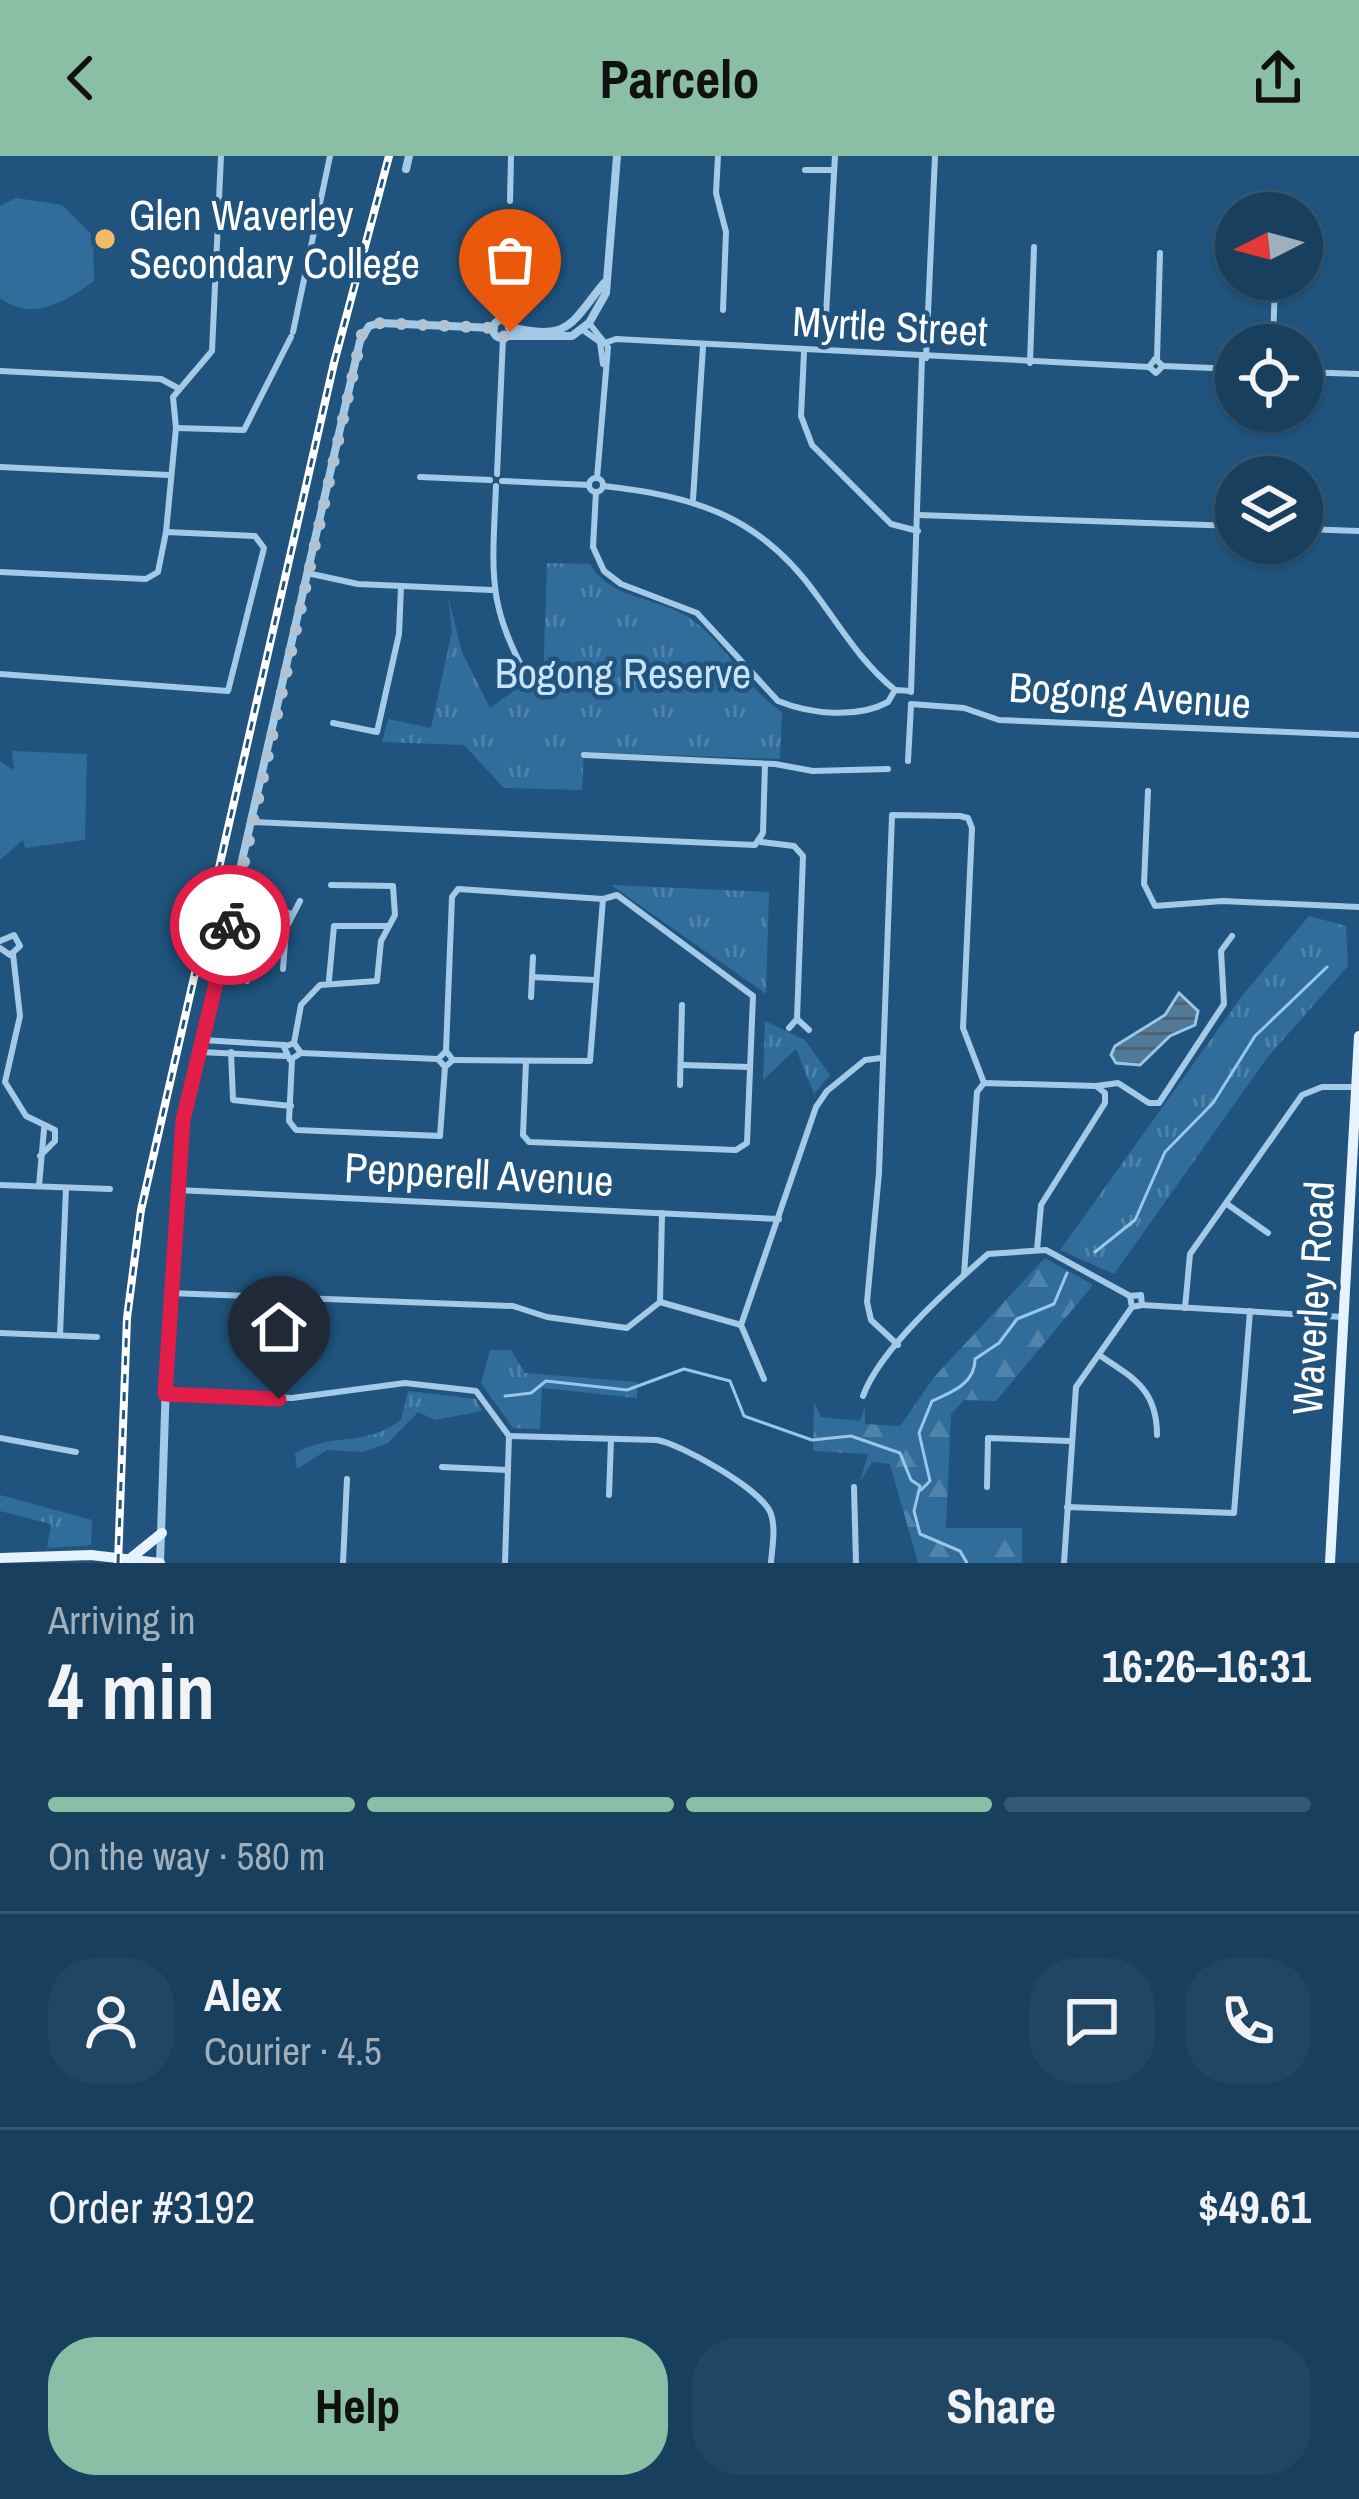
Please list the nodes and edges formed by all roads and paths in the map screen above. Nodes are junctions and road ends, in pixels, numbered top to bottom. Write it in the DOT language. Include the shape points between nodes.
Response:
graph roads {
  1 [pos="221,156"];
  2 [pos="329,156"];
  3 [pos="409,156"];
  4 [pos="512,156"];
  5 [pos="617,156"];
  6 [pos="718,156"];
  7 [pos="835,156"];
  8 [pos="935,156"];
  9 [pos="406,170"];
  10 [pos="805,170"];
  11 [pos="835,170"];
  12 [pos="510,201"];
  13 [pos="218,223"];
  14 [pos="313,226"];
  15 [pos="1034,248"];
  16 [pos="1160,253"];
  17 [pos="507,254"];
  18 [pos="605,282"];
  19 [pos="723,310"];
  20 [pos="826,315"];
  21 [pos="586,326"];
  22 [pos="506,330"];
  23 [pos="605,346"];
  24 [pos="703,347"];
  25 [pos="804,352"];
  26 [pos="924,358"];
  27 [pos="1030,363"];
  28 [pos="1160,363"];
  29 [pos="1215,367"];
  30 [pos="0,371"];
  31 [pos="1323,373"];
  32 [pos="1359,374"];
  33 [pos="176,387"];
  34 [pos="176,428"];
  35 [pos="0,467"];
  36 [pos="169,476"];
  37 [pos="420,477"];
  38 [pos="496,480"];
  39 [pos="596,488"];
  40 [pos="692,499"];
  41 [pos="918,515"];
  42 [pos="1215,525"];
  43 [pos="1323,530"];
  44 [pos="918,531"];
  45 [pos="1359,531"];
  46 [pos="166,532"];
  47 [pos="0,572"];
  48 [pos="307,573"];
  49 [pos="401,587"];
  50 [pos="491,590"];
  51 [pos="0,674"];
  52 [pos="895,690"];
  53 [pos="535,691"];
  54 [pos="911,691"];
  55 [pos="911,704"];
  56 [pos="333,723"];
  57 [pos="1359,738"];
  58 [pos="584,755"];
  59 [pos="908,761"];
  60 [pos="765,764"];
  61 [pos="888,769"];
  62 [pos="1148,791"];
  63 [pos="253,822"];
  64 [pos="761,842"];
  65 [pos="331,885"];
  66 [pos="603,899"];
  67 [pos="301,902"];
  68 [pos="270,907"];
  69 [pos="1359,907"];
  70 [pos="292,914"];
  71 [pos="388,926"];
  72 [pos="228,932"];
  73 [pos="1232,936"];
  74 [pos="0,941"];
  75 [pos="260,945"];
  76 [pos="13,954"];
  77 [pos="280,954"];
  78 [pos="532,957"];
  79 [pos="283,969"];
  80 [pos="532,977"];
  81 [pos="329,980"];
  82 [pos="595,980"];
  83 [pos="247,981"];
  84 [pos="531,997"];
  85 [pos="682,1005"];
  86 [pos="797,1019"];
  87 [pos="789,1028"];
  88 [pos="809,1030"];
  89 [pos="1359,1036"];
  90 [pos="202,1040"];
  91 [pos="290,1044"];
  92 [pos="446,1051"];
  93 [pos="200,1052"];
  94 [pos="231,1052"];
  95 [pos="301,1053"];
  96 [pos="288,1058"];
  97 [pos="882,1058"];
  98 [pos="437,1059"];
  99 [pos="453,1060"];
  100 [pos="526,1062"];
  101 [pos="1359,1064"];
  102 [pos="680,1065"];
  103 [pos="445,1067"];
  104 [pos="750,1067"];
  105 [pos="2,1076"];
  106 [pos="984,1084"];
  107 [pos="680,1085"];
  108 [pos="1096,1086"];
  109 [pos="1357,1088"];
  110 [pos="291,1106"];
  111 [pos="44,1129"];
  112 [pos="40,1156"];
  113 [pos="0,1185"];
  114 [pos="39,1186"];
  115 [pos="66,1188"];
  116 [pos="110,1189"];
  117 [pos="176,1190"];
  118 [pos="1226,1203"];
  119 [pos="662,1213"];
  120 [pos="779,1219"];
  121 [pos="1268,1233"];
  122 [pos="1037,1250"];
  123 [pos="964,1275"];
  124 [pos="169,1293"];
  125 [pos="1130,1296"];
  126 [pos="660,1302"];
  127 [pos="1142,1305"];
  128 [pos="1132,1307"];
  129 [pos="1185,1308"];
  130 [pos="1250,1311"];
  131 [pos="1346,1318"];
  132 [pos="741,1325"];
  133 [pos="0,1333"];
  134 [pos="60,1335"];
  135 [pos="97,1337"];
  136 [pos="898,1345"];
  137 [pos="1100,1355"];
  138 [pos="764,1379"];
  139 [pos="165,1394"];
  140 [pos="863,1396"];
  141 [pos="1157,1435"];
  142 [pos="509,1436"];
  143 [pos="0,1438"];
  144 [pos="611,1439"];
  145 [pos="1069,1441"];
  146 [pos="76,1452"];
  147 [pos="442,1467"];
  148 [pos="508,1470"];
  149 [pos="347,1479"];
  150 [pos="987,1486"];
  151 [pos="854,1487"];
  152 [pos="609,1496"];
  153 [pos="1066,1507"];
  154 [pos="162,1533"];
  155 [pos="0,1558"];
  156 [pos="131,1558"];
  157 [pos="54,1561"];
  158 [pos="71,1563"];
  159 [pos="160,1563"];
  160 [pos="343,1563"];
  161 [pos="505,1563"];
  162 [pos="771,1563"];
  163 [pos="856,1563"];
  164 [pos="1064,1563"];
  165 [pos="1330,1563"];
  1 -- 13 [label="street"];
  2 -- 14 [label="street"];
  3 -- 9 [label="street"];
  4 -- 12 [label="street"];
  5 -- 18 [label="street"];
  6 -- 19 [label="street" via="716,193 727,232"];
  7 -- 11 [label="street"];
  8 -- 26 [label="street"];
  10 -- 11 [label="street"];
  11 -- 20 [label="street"];
  13 -- 14 [label="street"];
  13 -- 33 [label="street" via="212,351"];
  14 -- 34 [label="street" via="292,334 244,430"];
  15 -- 27 [label="street"];
  16 -- 28 [label="street"];
  17 -- 22 [label="street"];
  18 -- 21 [label="street"];
  18 -- 22 [label="street" via="587,311 560,331"];
  21 -- 22 [label="street" via="558,338"];
  21 -- 23 [label="street"];
  22 -- 38 [label="street"];
  22 -- 48 [label="street" via="369,326"];
  23 -- 24 [label="street, Myrtle Street"];
  23 -- 39 [label="street"];
  24 -- 25 [label="street, Myrtle Street"];
  24 -- 40 [label="street"];
  25 -- 26 [label="street, Myrtle Street"];
  25 -- 44 [label="street" via="800,416 812,445 891,524"];
  26 -- 27 [label="street, Myrtle Street"];
  26 -- 41 [label="street"];
  27 -- 28 [label="street, Myrtle Street"];
  28 -- 29 [label="street"];
  30 -- 33 [label="street" via="161,379"];
  31 -- 32 [label="street"];
  33 -- 34 [label="street"];
  34 -- 36 [label="street"];
  35 -- 36 [label="street"];
  36 -- 46 [label="street"];
  37 -- 38 [label="street"];
  38 -- 39 [label="street"];
  38 -- 50 [label="street"];
  39 -- 40 [label="street"];
  39 -- 52 [label="street" via="593,547 604,571 697,613 778,701 860,712 888,702"];
  40 -- 52 [label="street" via="786,556 860,657"];
  41 -- 42 [label="street"];
  41 -- 44 [label="street"];
  43 -- 45 [label="street"];
  44 -- 54 [label="street"];
  46 -- 47 [label="street" via="158,572 146,579"];
  46 -- 51 [label="street" via="263,542 228,691"];
  48 -- 49 [label="street"];
  48 -- 63 [label="street"];
  49 -- 50 [label="street"];
  49 -- 56 [label="street" via="377,732"];
  50 -- 53 [label="street"];
  52 -- 54 [label="street"];
  54 -- 55 [label="street"];
  55 -- 57 [label="street, Bogong Avenue" via="964,707 999,720"];
  55 -- 59 [label="street"];
  58 -- 60 [label="street"];
  60 -- 61 [label="street"];
  60 -- 64 [label="street"];
  62 -- 69 [label="street" via="1144,884 1155,906"];
  63 -- 64 [label="street"];
  63 -- 72 [label="street"];
  64 -- 86 [label="street" via="794,846 803,856"];
  65 -- 71 [label="street" via="393,886"];
  66 -- 82 [label="street"];
  66 -- 92 [label="street" via="455,890"];
  66 -- 104 [label="street" via="622,898 751,991"];
  67 -- 70 [label="street"];
  68 -- 70 [label="street"];
  70 -- 77 [label="street"];
  71 -- 81 [label="street" via="377,981"];
  71 -- 81 [label="street" via="334,926"];
  72 -- 75 [label="street"];
  72 -- 90 [label="street"];
  73 -- 108 [label="street" via="1221,951 1224,1004 1159,1103 1118,1083"];
  74 -- 76 [label="street"];
  74 -- 76 [label="street" via="10,934 18,940"];
  75 -- 77 [label="street"];
  75 -- 83 [label="street"];
  76 -- 105 [label="street" via="20,1016"];
  77 -- 79 [label="street"];
  78 -- 80 [label="street"];
  80 -- 82 [label="street"];
  80 -- 84 [label="street"];
  81 -- 91 [label="street" via="301,1005"];
  82 -- 100 [label="street" via="590,1061"];
  85 -- 102 [label="street"];
  86 -- 87 [label="street"];
  86 -- 88 [label="street"];
  89 -- 101 [label="main road, Waverley Road"];
  90 -- 91 [label="street"];
  90 -- 93 [label="street"];
  91 -- 95 [label="street"];
  91 -- 96 [label="street"];
  92 -- 98 [label="street"];
  92 -- 99 [label="street"];
  93 -- 94 [label="street"];
  93 -- 117 [label="street"];
  94 -- 96 [label="street"];
  94 -- 110 [label="street" via="233,1100"];
  95 -- 96 [label="street"];
  95 -- 98 [label="street"];
  96 -- 110 [label="street"];
  97 -- 106 [label="street" via="892,814 968,818 963,1028"];
  97 -- 120 [label="street" via="865,1060 824,1095"];
  97 -- 136 [label="street" via="867,1302 871,1320"];
  98 -- 103 [label="street"];
  99 -- 100 [label="street"];
  99 -- 103 [label="street"];
  100 -- 104 [label="street" via="529,1142 736,1150 747,1143"];
  101 -- 109 [label="main road, Waverley Road"];
  102 -- 104 [label="street"];
  102 -- 107 [label="street"];
  103 -- 110 [label="street" via="440,1136 296,1130 289,1126"];
  105 -- 111 [label="street" via="14,1103"];
  106 -- 108 [label="street"];
  106 -- 123 [label="street" via="977,1092"];
  108 -- 122 [label="street" via="1106,1103 1041,1205"];
  109 -- 118 [label="street" via="1302,1095"];
  109 -- 131 [label="main road, Waverley Road"];
  111 -- 112 [label="street"];
  111 -- 112 [label="street" via="57,1135"];
  112 -- 114 [label="street"];
  113 -- 114 [label="street"];
  114 -- 115 [label="street"];
  115 -- 116 [label="street"];
  115 -- 134 [label="street"];
  117 -- 119 [label="street, Pepperell Avenue"];
  117 -- 124 [label="street"];
  118 -- 121 [label="street"];
  118 -- 129 [label="street" via="1190,1254"];
  119 -- 120 [label="street, Pepperell Avenue"];
  119 -- 126 [label="street"];
  120 -- 132 [label="street"];
  122 -- 123 [label="street" via="988,1254"];
  122 -- 125 [label="street"];
  123 -- 136 [label="street"];
  124 -- 126 [label="street" via="513,1306 616,1329 636,1324"];
  124 -- 139 [label="street"];
  125 -- 127 [label="street" via="1141,1295"];
  125 -- 128 [label="street"];
  126 -- 132 [label="street"];
  127 -- 128 [label="street"];
  127 -- 129 [label="street"];
  128 -- 137 [label="street"];
  129 -- 130 [label="street"];
  130 -- 131 [label="street"];
  130 -- 153 [label="street" via="1234,1513"];
  131 -- 165 [label="main road, Waverley Road"];
  132 -- 138 [label="street"];
  133 -- 134 [label="street"];
  134 -- 135 [label="street"];
  136 -- 140 [label="street"];
  137 -- 141 [label="street" via="1148,1388"];
  137 -- 145 [label="street" via="1076,1387"];
  139 -- 142 [label="street" via="279,1399 418,1383 476,1391"];
  139 -- 154 [label="street"];
  142 -- 144 [label="street"];
  142 -- 148 [label="street"];
  143 -- 146 [label="street"];
  144 -- 152 [label="street"];
  144 -- 162 [label="street" via="669,1442 756,1494 771,1515"];
  145 -- 150 [label="street" via="988,1438"];
  145 -- 153 [label="street"];
  147 -- 148 [label="street"];
  148 -- 161 [label="street"];
  149 -- 160 [label="street"];
  151 -- 163 [label="street"];
  153 -- 164 [label="street"];
  154 -- 156 [label="main road"];
  154 -- 159 [label="street"];
  155 -- 157 [label="main road"];
  156 -- 157 [label="main road"];
  156 -- 159 [label="main road"];
  157 -- 158 [label="main road"];
}
